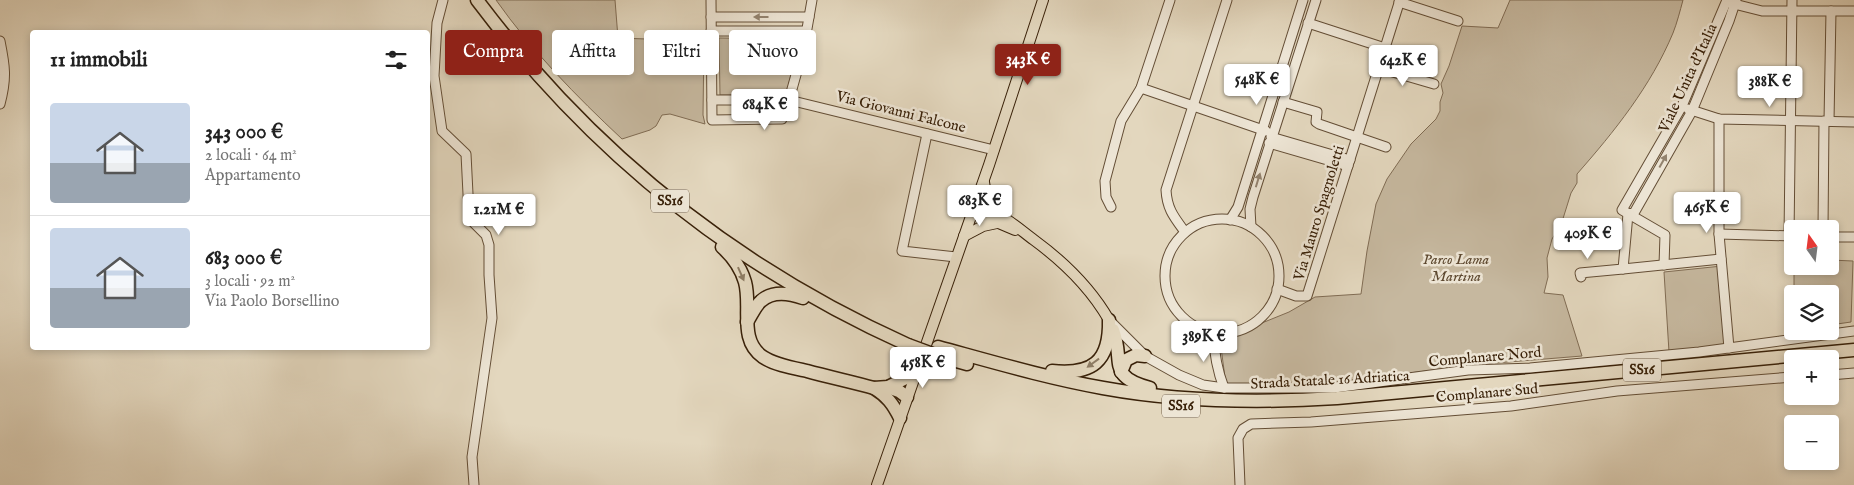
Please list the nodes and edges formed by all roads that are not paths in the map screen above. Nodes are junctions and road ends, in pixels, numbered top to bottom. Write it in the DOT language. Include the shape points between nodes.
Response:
graph roads {
  1 [pos="444,0"];
  2 [pos="477,0"];
  3 [pos="488,0"];
  4 [pos="711,0"];
  5 [pos="812,0"];
  6 [pos="1043,0"];
  7 [pos="1170,0"];
  8 [pos="1227,0"];
  9 [pos="1303,0"];
  10 [pos="1316,0"];
  11 [pos="1792,0"];
  12 [pos="1400,1"];
  13 [pos="1731,1"];
  14 [pos="1854,10"];
  15 [pos="1791,11"];
  16 [pos="1830,11"];
  17 [pos="711,17"];
  18 [pos="809,17"];
  19 [pos="1458,21"];
  20 [pos="1308,23"];
  21 [pos="711,30"];
  22 [pos="806,30"];
  23 [pos="1292,34"];
  24 [pos="1303,38"];
  25 [pos="0,41"];
  26 [pos="1386,48"];
  27 [pos="1379,68"];
  28 [pos="712,75"];
  29 [pos="795,75"];
  30 [pos="1434,84"];
  31 [pos="1141,88"];
  32 [pos="712,100"];
  33 [pos="789,100"];
  34 [pos="1283,102"];
  35 [pos="0,104"];
  36 [pos="1193,106"];
  37 [pos="1682,106"];
  38 [pos="1692,111"];
  39 [pos="1719,119"];
  40 [pos="1790,120"];
  41 [pos="1827,121"];
  42 [pos="1854,122"];
  43 [pos="1262,129"];
  44 [pos="927,134"];
  45 [pos="1358,137"];
  46 [pos="1271,138"];
  47 [pos="1386,146"];
  48 [pos="994,150"];
  49 [pos="1349,163"];
  50 [pos="984,179"];
  51 [pos="1112,207"];
  52 [pos="974,209"];
  53 [pos="1625,212"];
  54 [pos="685,213"];
  55 [pos="999,219"];
  56 [pos="1230,220"];
  57 [pos="1791,220"];
  58 [pos="1823,220"];
  59 [pos="1251,227"];
  60 [pos="1185,232"];
  61 [pos="1719,234"];
  62 [pos="964,236"];
  63 [pos="1784,236"];
  64 [pos="1839,237"];
  65 [pos="1854,237"];
  66 [pos="956,257"];
  67 [pos="1722,259"];
  68 [pos="1664,264"];
  69 [pos="1623,269"];
  70 [pos="1581,276"];
  71 [pos="1277,289"];
  72 [pos="855,320"];
  73 [pos="1109,320"];
  74 [pos="747,322"];
  75 [pos="1854,331"];
  76 [pos="1214,332"];
  77 [pos="909,341"];
  78 [pos="1729,348"];
  79 [pos="1854,350"];
  80 [pos="936,351"];
  81 [pos="1145,356"];
  82 [pos="1854,357"];
  83 [pos="1839,358"];
  84 [pos="1784,364"];
  85 [pos="1001,365"];
  86 [pos="1122,372"];
  87 [pos="916,373"];
  88 [pos="1854,373"];
  89 [pos="1839,374"];
  90 [pos="1784,378"];
  91 [pos="1224,388"];
  92 [pos="887,391"];
  93 [pos="907,397"];
  94 [pos="1186,398"];
  95 [pos="900,418"];
  96 [pos="474,485"];
  97 [pos="877,485"];
  98 [pos="1240,485"];
  1 -- 96 [label="street" via="438,23 434,76 442,131 466,154 469,214 490,245 492,318 472,457"];
  2 -- 54 [label="highway, Strada Statale 16 Adriatica / SS16" via="573,112 622,160"];
  3 -- 77 [label="highway, Strada Statale 16 Adriatica / SS16" via="566,93 676,195 730,236 801,282"];
  4 -- 17 [label="street"];
  5 -- 18 [label="street"];
  6 -- 48 [label="main road"];
  7 -- 31 [label="street"];
  8 -- 36 [label="street"];
  9 -- 23 [label="street"];
  10 -- 20 [label="street"];
  11 -- 15 [label="street"];
  12 -- 19 [label="street"];
  12 -- 26 [label="street, Via Mauro Spagnoletti"];
  13 -- 15 [label="street" via="1762,11"];
  13 -- 37 [label="street, Viale Unita d'Italia"];
  13 -- 38 [label="street, Viale Unita d'Italia"];
  14 -- 16 [label="street"];
  15 -- 16 [label="street"];
  15 -- 40 [label="street"];
  16 -- 41 [label="street"];
  18 -- 17 [label="street, one-way"];
  17 -- 21 [label="street"];
  18 -- 22 [label="street"];
  20 -- 24 [label="street"];
  20 -- 26 [label="street"];
  23 -- 24 [label="street"];
  23 -- 43 [label="street"];
  24 -- 34 [label="street"];
  25 -- 35 [label="street" via="5,84"];
  26 -- 27 [label="street, Via Mauro Spagnoletti"];
  27 -- 30 [label="street"];
  27 -- 45 [label="street, Via Mauro Spagnoletti"];
  28 -- 32 [label="street"];
  29 -- 33 [label="street"];
  31 -- 36 [label="street"];
  31 -- 51 [label="street" via="1121,121 1105,181 1106,197"];
  32 -- 33 [label="street, Via Giovanni Falcone"];
  32 -- 33 [label="street" via="712,120 782,119"];
  33 -- 44 [label="street, Via Giovanni Falcone"];
  34 -- 45 [label="street" via="1317,112 1318,124"];
  34 -- 46 [label="street"];
  36 -- 43 [label="street"];
  36 -- 60 [label="street" via="1166,190 1166,203"];
  37 -- 38 [label="street"];
  37 -- 53 [label="street, Viale Unita d'Italia"];
  38 -- 39 [label="street"];
  53 -- 38 [label="street, Viale Unita d'Italia, one-way" via="1634,213"];
  39 -- 40 [label="street"];
  39 -- 61 [label="street"];
  40 -- 41 [label="street"];
  40 -- 57 [label="street"];
  41 -- 42 [label="street"];
  41 -- 58 [label="street"];
  43 -- 46 [label="street"];
  43 -- 56 [label="street" via="1238,206"];
  44 -- 48 [label="street, Via Giovanni Falcone"];
  44 -- 66 [label="street" via="902,251"];
  45 -- 47 [label="street"];
  45 -- 49 [label="street, Via Mauro Spagnoletti"];
  46 -- 49 [label="street"];
  59 -- 46 [label="street, one-way" via="1250,209"];
  48 -- 50 [label="main road"];
  49 -- 71 [label="street, Via Mauro Spagnoletti" via="1307,296"];
  50 -- 52 [label="main road"];
  50 -- 55 [label="main road" via="989,201"];
  52 -- 55 [label="main road" via="982,216"];
  52 -- 62 [label="main road"];
  53 -- 68 [label="street" via="1665,235"];
  53 -- 69 [label="street"];
  54 -- 72 [label="highway, Strada Statale 16 Adriatica / SS16" via="757,264"];
  54 -- 74 [label="highway, one-way" via="730,255 739,268 745,281"];
  55 -- 62 [label="main road"];
  55 -- 73 [label="main road" via="1049,250 1071,269"];
  56 -- 59 [label="street"];
  56 -- 60 [label="street" via="1206,221"];
  59 -- 71 [label="street" via="1267,241 1276,259"];
  60 -- 76 [label="street" via="1170,251 1166,262 1169,297 1174,308 1186,320"];
  61 -- 63 [label="street"];
  61 -- 67 [label="street"];
  62 -- 66 [label="main road"];
  64 -- 65 [label="street"];
  66 -- 87 [label="main road"];
  67 -- 68 [label="street"];
  67 -- 78 [label="street"];
  68 -- 69 [label="street"];
  69 -- 70 [label="street" via="1580,273"];
  71 -- 76 [label="street" via="1269,308 1254,323 1235,331"];
  72 -- 74 [label="highway" via="794,294 777,293 761,301"];
  72 -- 77 [label="highway, Strada Statale 16 Adriatica / SS16"];
  73 -- 81 [label="street, Complanare Nord"];
  73 -- 85 [label="highway, one-way" via="1107,348 1098,361 1084,370 1068,372"];
  73 -- 86 [label="highway"];
  74 -- 92 [label="highway" via="753,348 764,358"];
  75 -- 78 [label="street, Complanare Nord"];
  76 -- 91 [label="street" via="1214,350"];
  77 -- 80 [label="highway, Strada Statale 16 Adriatica / SS16, bridge"];
  78 -- 91 [label="street, Complanare Nord" via="1530,368 1468,370 1334,388"];
  79 -- 94 [label="highway, Strada Statale 16 Adriatica / SS16" via="1337,398 1270,401"];
  80 -- 84 [label="highway, Strada Statale 16 Adriatica / SS16" via="1028,381 1110,398 1271,410 1359,405"];
  80 -- 85 [label="highway, Strada Statale 16 Adriatica / SS16"];
  81 -- 86 [label="highway" via="1136,355 1126,360"];
  81 -- 91 [label="street, Complanare Nord" via="1203,385"];
  82 -- 83 [label="highway"];
  85 -- 94 [label="highway, Strada Statale 16 Adriatica / SS16" via="1105,389"];
  86 -- 94 [label="highway" via="1132,383"];
  87 -- 92 [label="highway"];
  87 -- 93 [label="main road"];
  88 -- 89 [label="street"];
  90 -- 98 [label="street, Complanare Sud" via="1617,391 1511,406 1252,424 1242,429 1238,438"];
  92 -- 93 [label="highway"];
  92 -- 95 [label="highway"];
  93 -- 95 [label="main road"];
  95 -- 97 [label="main road"];
}
